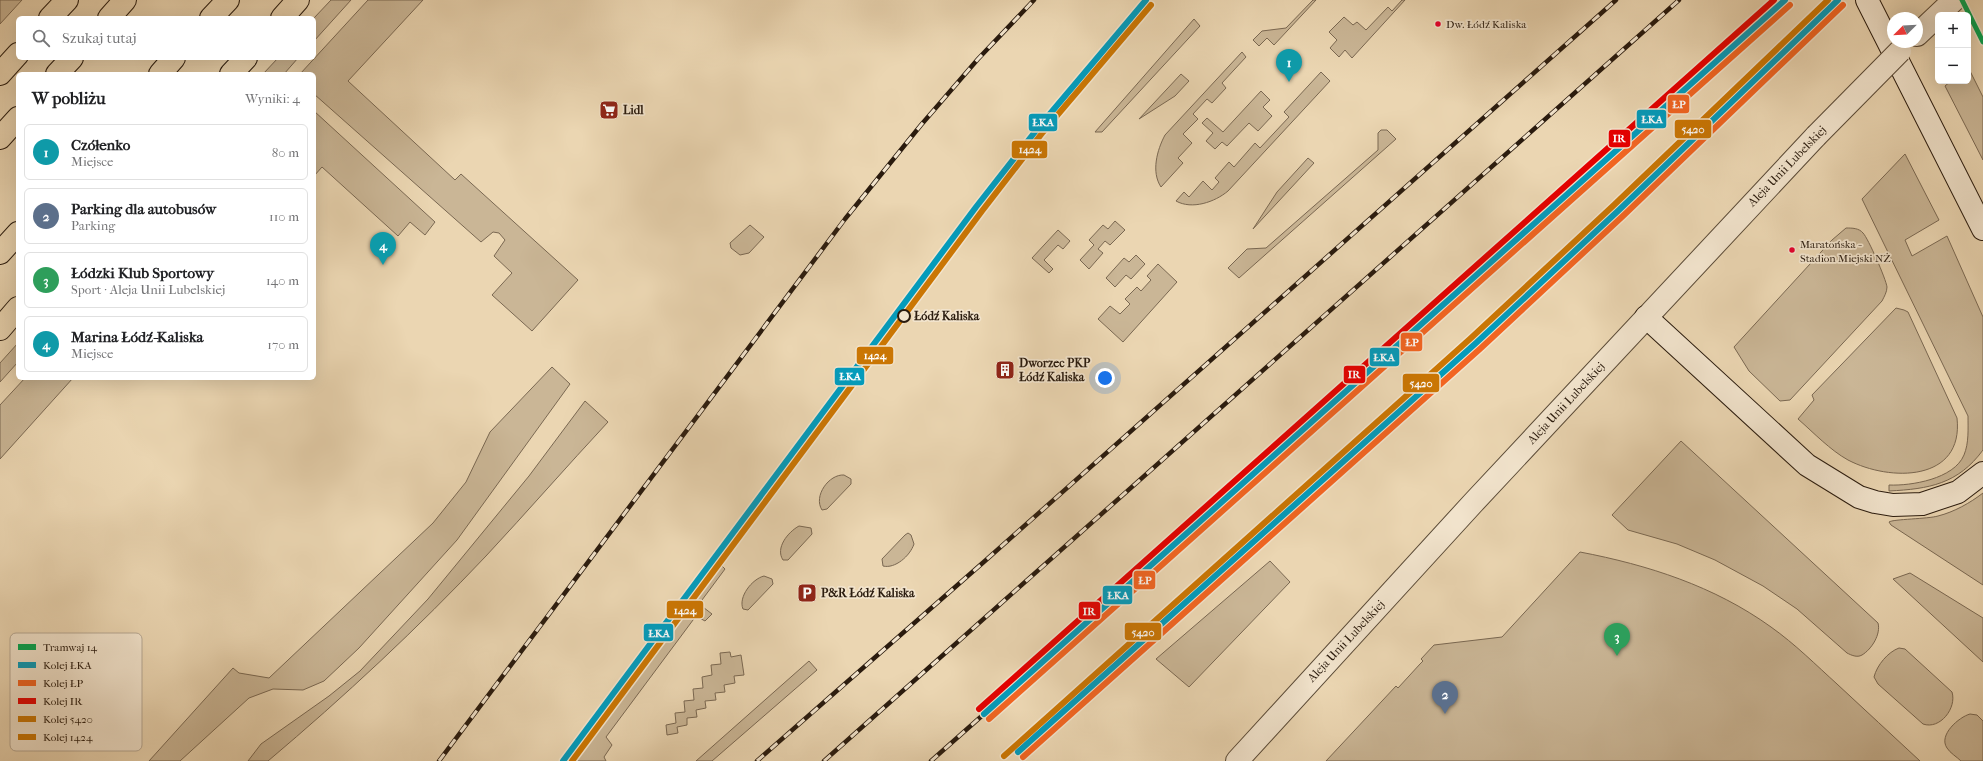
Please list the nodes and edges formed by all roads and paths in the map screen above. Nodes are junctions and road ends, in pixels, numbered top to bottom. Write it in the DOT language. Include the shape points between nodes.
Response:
graph roads {
  1 [pos="67,0"];
  2 [pos="125,0"];
  3 [pos="228,0"];
  4 [pos="298,0"];
  5 [pos="1867,0"];
  6 [pos="1954,0"];
  7 [pos="52,16"];
  8 [pos="111,16"];
  9 [pos="214,16"];
  10 [pos="284,16"];
  11 [pos="1923,29"];
  12 [pos="1904,48"];
  13 [pos="16,56"];
  14 [pos="70,60"];
  15 [pos="172,60"];
  16 [pos="244,60"];
  17 [pos="59,72"];
  18 [pos="162,72"];
  19 [pos="233,72"];
  20 [pos="0,74"];
  21 [pos="16,120"];
  22 [pos="0,138"];
  23 [pos="1983,229"];
  24 [pos="16,235"];
  25 [pos="0,253"];
  26 [pos="16,310"];
  27 [pos="1646,316"];
  28 [pos="0,329"];
  29 [pos="1983,473"];
  30 [pos="1238,761"];
  1 -- 7 [label="main road"];
  2 -- 8 [label="main road"];
  3 -- 9 [label="main road"];
  4 -- 10 [label="main road"];
  5 -- 23 [label="street"];
  6 -- 11 [label="street"];
  12 -- 27 [label="street, Aleja Unii Lubelskiej, bridge" via="1816,136"];
  13 -- 20 [label="main road"];
  14 -- 17 [label="main road"];
  15 -- 18 [label="main road"];
  16 -- 19 [label="main road"];
  21 -- 22 [label="main road"];
  24 -- 25 [label="main road"];
  26 -- 28 [label="main road"];
  27 -- 29 [label="street" via="1806,465 1859,497 1893,505 1922,504 1958,492"];
  27 -- 30 [label="street, Aleja Unii Lubelskiej"];
}
